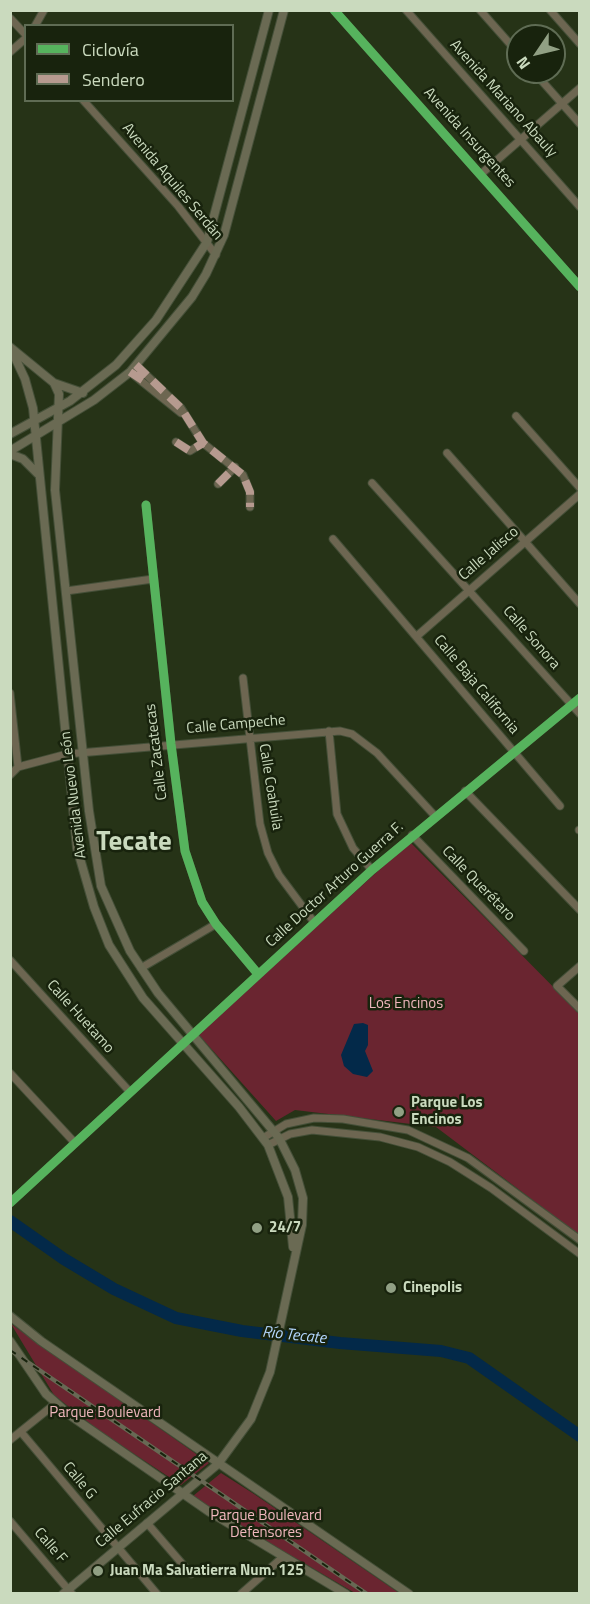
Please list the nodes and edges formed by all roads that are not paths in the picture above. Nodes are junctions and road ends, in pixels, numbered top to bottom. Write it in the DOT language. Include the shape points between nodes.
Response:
graph roads {
  1 [pos="44,10"];
  2 [pos="268,10"];
  3 [pos="284,10"];
  4 [pos="334,10"];
  5 [pos="406,10"];
  6 [pos="480,10"];
  7 [pos="550,10"];
  8 [pos="10,18"];
  9 [pos="36,24"];
  10 [pos="24,35"];
  11 [pos="24,39"];
  12 [pos="506,39"];
  13 [pos="579,44"];
  14 [pos="10,52"];
  15 [pos="544,84"];
  16 [pos="579,88"];
  17 [pos="85,102"];
  18 [pos="562,104"];
  19 [pos="579,124"];
  20 [pos="521,138"];
  21 [pos="481,174"];
  22 [pos="579,207"];
  23 [pos="207,242"];
  24 [pos="216,255"];
  25 [pos="579,287"];
  26 [pos="10,347"];
  27 [pos="133,368"];
  28 [pos="54,383"];
  29 [pos="83,393"];
  30 [pos="60,408"];
  31 [pos="516,416"];
  32 [pos="34,421"];
  33 [pos="59,422"];
  34 [pos="10,434"];
  35 [pos="36,436"];
  36 [pos="176,442"];
  37 [pos="203,443"];
  38 [pos="10,452"];
  39 [pos="447,453"];
  40 [pos="235,467"];
  41 [pos="38,474"];
  42 [pos="218,483"];
  43 [pos="372,483"];
  44 [pos="579,488"];
  45 [pos="579,494"];
  46 [pos="146,505"];
  47 [pos="250,507"];
  48 [pos="333,539"];
  49 [pos="525,541"];
  50 [pos="153,579"];
  51 [pos="470,589"];
  52 [pos="66,591"];
  53 [pos="579,604"];
  54 [pos="417,636"];
  55 [pos="243,678"];
  56 [pos="10,693"];
  57 [pos="579,698"];
  58 [pos="571,705"];
  59 [pos="579,714"];
  60 [pos="12,715"];
  61 [pos="329,731"];
  62 [pos="248,737"];
  63 [pos="171,744"];
  64 [pos="514,751"];
  65 [pos="82,753"];
  66 [pos="67,754"];
  67 [pos="18,767"];
  68 [pos="10,775"];
  69 [pos="465,791"];
  70 [pos="560,806"];
  71 [pos="435,816"];
  72 [pos="412,835"];
  73 [pos="372,870"];
  74 [pos="579,910"];
  75 [pos="314,922"];
  76 [pos="216,924"];
  77 [pos="524,951"];
  78 [pos="11,960"];
  79 [pos="579,966"];
  80 [pos="141,968"];
  81 [pos="258,974"];
  82 [pos="579,1009"];
  83 [pos="194,1034"];
  84 [pos="183,1044"];
  85 [pos="10,1073"];
  86 [pos="130,1092"];
  87 [pos="277,1134"];
  88 [pos="266,1141"];
  89 [pos="75,1143"];
  90 [pos="498,1179"];
  91 [pos="491,1188"];
  92 [pos="11,1201"];
  93 [pos="579,1240"];
  94 [pos="579,1254"];
  95 [pos="294,1257"];
  96 [pos="10,1316"];
  97 [pos="10,1341"];
  98 [pos="56,1403"];
  99 [pos="21,1432"];
  100 [pos="10,1440"];
  101 [pos="218,1464"];
  102 [pos="183,1494"];
  103 [pos="10,1521"];
  104 [pos="147,1523"];
  105 [pos="118,1547"];
  106 [pos="283,1557"];
  107 [pos="191,1574"];
  108 [pos="335,1586"];
  109 [pos="68,1592"];
  110 [pos="157,1593"];
  111 [pos="241,1593"];
  112 [pos="328,1593"];
  113 [pos="346,1593"];
  114 [pos="409,1593"];
  1 -- 9 [label="street"];
  2 -- 23 [label="main road"];
  3 -- 24 [label="main road" via="238,189"];
  4 -- 21 [label="street, Avenida Insurgentes"];
  5 -- 20 [label="street, Avenida Mariano Abauly"];
  6 -- 12 [label="street"];
  7 -- 13 [label="street"];
  8 -- 10 [label="street"];
  11 -- 14 [label="street"];
  15 -- 18 [label="street"];
  16 -- 18 [label="street"];
  17 -- 23 [label="street, Avenida Aquiles Serdán"];
  18 -- 19 [label="street"];
  18 -- 20 [label="street"];
  20 -- 21 [label="street"];
  20 -- 22 [label="street, Avenida Mariano Abauly"];
  21 -- 25 [label="street, Avenida Insurgentes"];
  23 -- 24 [label="street, Avenida Aquiles Serdán"];
  23 -- 29 [label="main road" via="156,320 116,365"];
  24 -- 27 [label="main road" via="192,297"];
  26 -- 28 [label="main road"];
  26 -- 32 [label="main road, Avenida Nuevo León" via="30,392"];
  27 -- 33 [label="main road"];
  27 -- 37 [label="street" via="186,416"];
  28 -- 29 [label="main road"];
  28 -- 30 [label="main road, Avenida Nuevo León"];
  29 -- 30 [label="main road"];
  30 -- 32 [label="main road"];
  30 -- 33 [label="main road, Avenida Nuevo León"];
  31 -- 44 [label="street"];
  32 -- 34 [label="main road"];
  32 -- 35 [label="main road, Avenida Nuevo León"];
  33 -- 35 [label="main road"];
  33 -- 52 [label="main road, Avenida Nuevo León" via="55,489"];
  35 -- 38 [label="main road"];
  35 -- 41 [label="main road, Avenida Nuevo León"];
  36 -- 37 [label="street" via="190,451"];
  37 -- 40 [label="street"];
  38 -- 41 [label="main road"];
  39 -- 49 [label="street"];
  40 -- 42 [label="street"];
  40 -- 47 [label="street" via="247,484"];
  41 -- 66 [label="main road, Avenida Nuevo León"];
  43 -- 51 [label="street, Calle Sonora"];
  45 -- 49 [label="street, Calle Jalisco"];
  46 -- 50 [label="street, Calle Zacatecas"];
  48 -- 54 [label="street, Calle Baja California"];
  49 -- 51 [label="street, Calle Jalisco"];
  49 -- 53 [label="street"];
  50 -- 52 [label="street"];
  50 -- 63 [label="street, Calle Zacatecas"];
  51 -- 54 [label="street, Calle Jalisco"];
  51 -- 58 [label="street, Calle Sonora"];
  52 -- 65 [label="main road, Avenida Nuevo León"];
  54 -- 64 [label="street, Calle Baja California"];
  55 -- 62 [label="street, Calle Coahuila"];
  56 -- 60 [label="street"];
  57 -- 58 [label="street, Calle Doctor Arturo Guerra F."];
  58 -- 59 [label="street, Calle Sonora"];
  58 -- 64 [label="street, Calle Doctor Arturo Guerra F."];
  60 -- 67 [label="street"];
  61 -- 62 [label="street, Calle Campeche"];
  61 -- 71 [label="street, Calle Campeche" via="365,742"];
  61 -- 73 [label="street" via="336,814 353,848"];
  62 -- 63 [label="street, Calle Campeche"];
  62 -- 75 [label="street, Calle Coahuila" via="268,853"];
  63 -- 65 [label="street, Calle Campeche"];
  63 -- 76 [label="street, Calle Zacatecas" via="185,851 192,877"];
  64 -- 69 [label="street, Calle Doctor Arturo Guerra F."];
  64 -- 70 [label="street, Calle Baja California"];
  65 -- 66 [label="street, Calle Campeche"];
  65 -- 80 [label="main road, Avenida Nuevo León" via="96,868 119,928"];
  66 -- 67 [label="street, Calle Campeche"];
  66 -- 84 [label="main road, Avenida Nuevo León" via="77,848 101,926 129,979"];
  67 -- 68 [label="street"];
  69 -- 71 [label="street, Calle Doctor Arturo Guerra F."];
  69 -- 74 [label="street"];
  71 -- 72 [label="street, Calle Doctor Arturo Guerra F."];
  72 -- 73 [label="street, Calle Doctor Arturo Guerra F."];
  72 -- 77 [label="street, Calle Querétaro"];
  73 -- 75 [label="street, Calle Doctor Arturo Guerra F."];
  75 -- 81 [label="street, Calle Doctor Arturo Guerra F."];
  76 -- 80 [label="street"];
  76 -- 81 [label="street, Calle Zacatecas"];
  78 -- 86 [label="street, Calle Huetamo"];
  79 -- 82 [label="street" via="557,986"];
  80 -- 83 [label="main road, Avenida Nuevo León"];
  81 -- 83 [label="street, Calle Doctor Arturo Guerra F."];
  83 -- 84 [label="street, Calle Doctor Arturo Guerra F."];
  83 -- 87 [label="main road, Avenida Nuevo León"];
  84 -- 86 [label="street, Calle Doctor Arturo Guerra F."];
  84 -- 88 [label="main road, Avenida Nuevo León"];
  85 -- 89 [label="street"];
  86 -- 89 [label="street, Calle Doctor Arturo Guerra F."];
  87 -- 88 [label="street"];
  87 -- 90 [label="street" via="295,1121 314,1118 393,1126 446,1146"];
  87 -- 91 [label="street" via="312,1130 402,1142 450,1162"];
  87 -- 95 [label="main road, Avenida Nuevo León" via="296,1170 303,1198 302,1225"];
  88 -- 95 [label="main road, Avenida Nuevo León" via="288,1197"];
  89 -- 92 [label="street, Calle Doctor Arturo Guerra F."];
  90 -- 91 [label="street"];
  90 -- 93 [label="street"];
  91 -- 94 [label="street"];
  95 -- 101 [label="main road, Calle Eufracio Santana" via="265,1388 252,1419"];
  96 -- 101 [label="main road"];
  97 -- 98 [label="main road"];
  98 -- 99 [label="street"];
  98 -- 102 [label="main road"];
  99 -- 100 [label="street"];
  99 -- 105 [label="street, Calle G"];
  101 -- 102 [label="main road, Calle Eufracio Santana"];
  101 -- 114 [label="main road"];
  102 -- 104 [label="main road, Calle Eufracio Santana"];
  102 -- 106 [label="main road"];
  103 -- 109 [label="street, Calle F"];
  104 -- 105 [label="main road, Calle Eufracio Santana"];
  104 -- 107 [label="street"];
  105 -- 109 [label="main road, Calle Eufracio Santana"];
  105 -- 110 [label="street, Calle G"];
  106 -- 108 [label="main road"];
  106 -- 111 [label="street"];
  108 -- 112 [label="street"];
  108 -- 113 [label="main road"];
}
